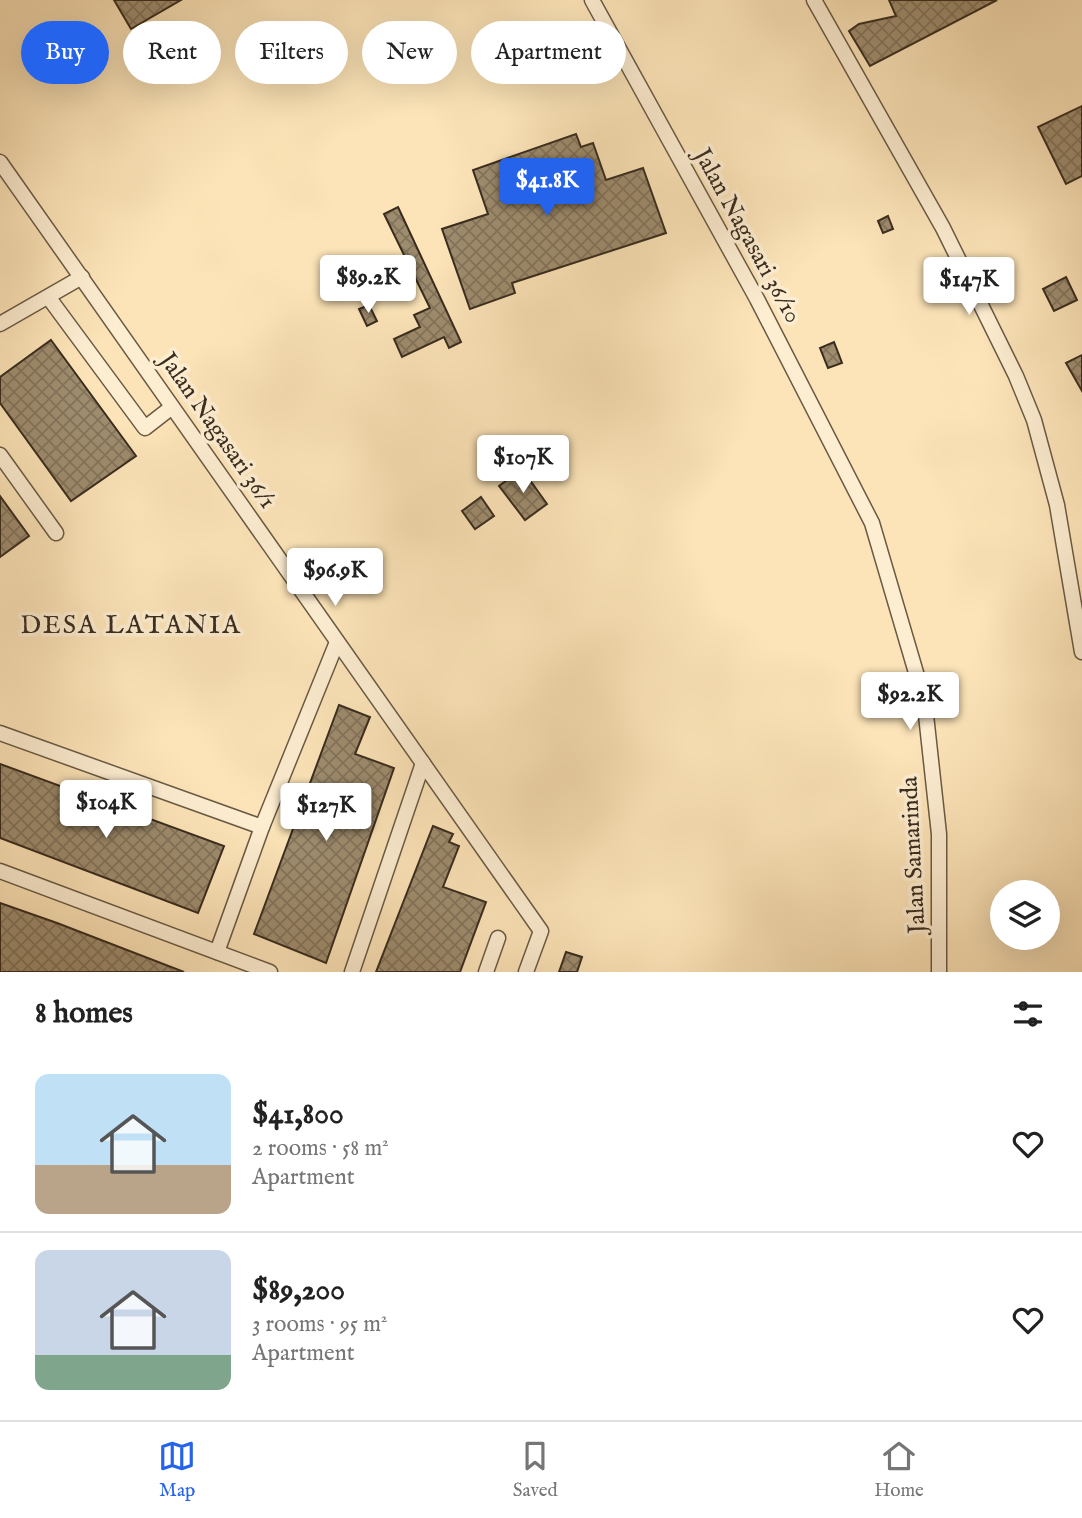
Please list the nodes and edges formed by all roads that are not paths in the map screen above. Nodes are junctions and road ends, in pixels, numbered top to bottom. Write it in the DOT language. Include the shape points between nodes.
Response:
graph roads {
  1 [pos="592,0"];
  2 [pos="814,0"];
  3 [pos="0,162"];
  4 [pos="82,277"];
  5 [pos="49,298"];
  6 [pos="0,324"];
  7 [pos="172,407"];
  8 [pos="0,455"];
  9 [pos="857,495"];
  10 [pos="56,533"];
  11 [pos="337,642"];
  12 [pos="1082,652"];
  13 [pos="0,733"];
  14 [pos="423,763"];
  15 [pos="262,827"];
  16 [pos="0,870"];
  17 [pos="498,939"];
  18 [pos="218,952"];
  19 [pos="270,972"];
  20 [pos="352,972"];
  21 [pos="486,972"];
  22 [pos="526,972"];
  23 [pos="939,972"];
  1 -- 9 [label="street, Jalan Nagasari 36/10" via="757,299"];
  2 -- 12 [label="street" via="943,228 1016,376 1034,421 1057,505"];
  3 -- 4 [label="street, Jalan Nagasari 36/1"];
  4 -- 5 [label="street"];
  4 -- 7 [label="street, Jalan Nagasari 36/1"];
  5 -- 6 [label="street"];
  5 -- 7 [label="street" via="145,428"];
  7 -- 11 [label="street, Jalan Nagasari 36/1"];
  8 -- 10 [label="street"];
  9 -- 23 [label="street, Jalan Samarinda" via="872,523 926,715 939,834"];
  11 -- 14 [label="street, Jalan Nagasari 36/1"];
  11 -- 15 [label="street"];
  13 -- 15 [label="street"];
  14 -- 20 [label="street"];
  14 -- 22 [label="street, Jalan Nagasari 36/1" via="541,931"];
  15 -- 18 [label="street"];
  16 -- 18 [label="street"];
  17 -- 21 [label="street"];
  18 -- 19 [label="street"];
}
